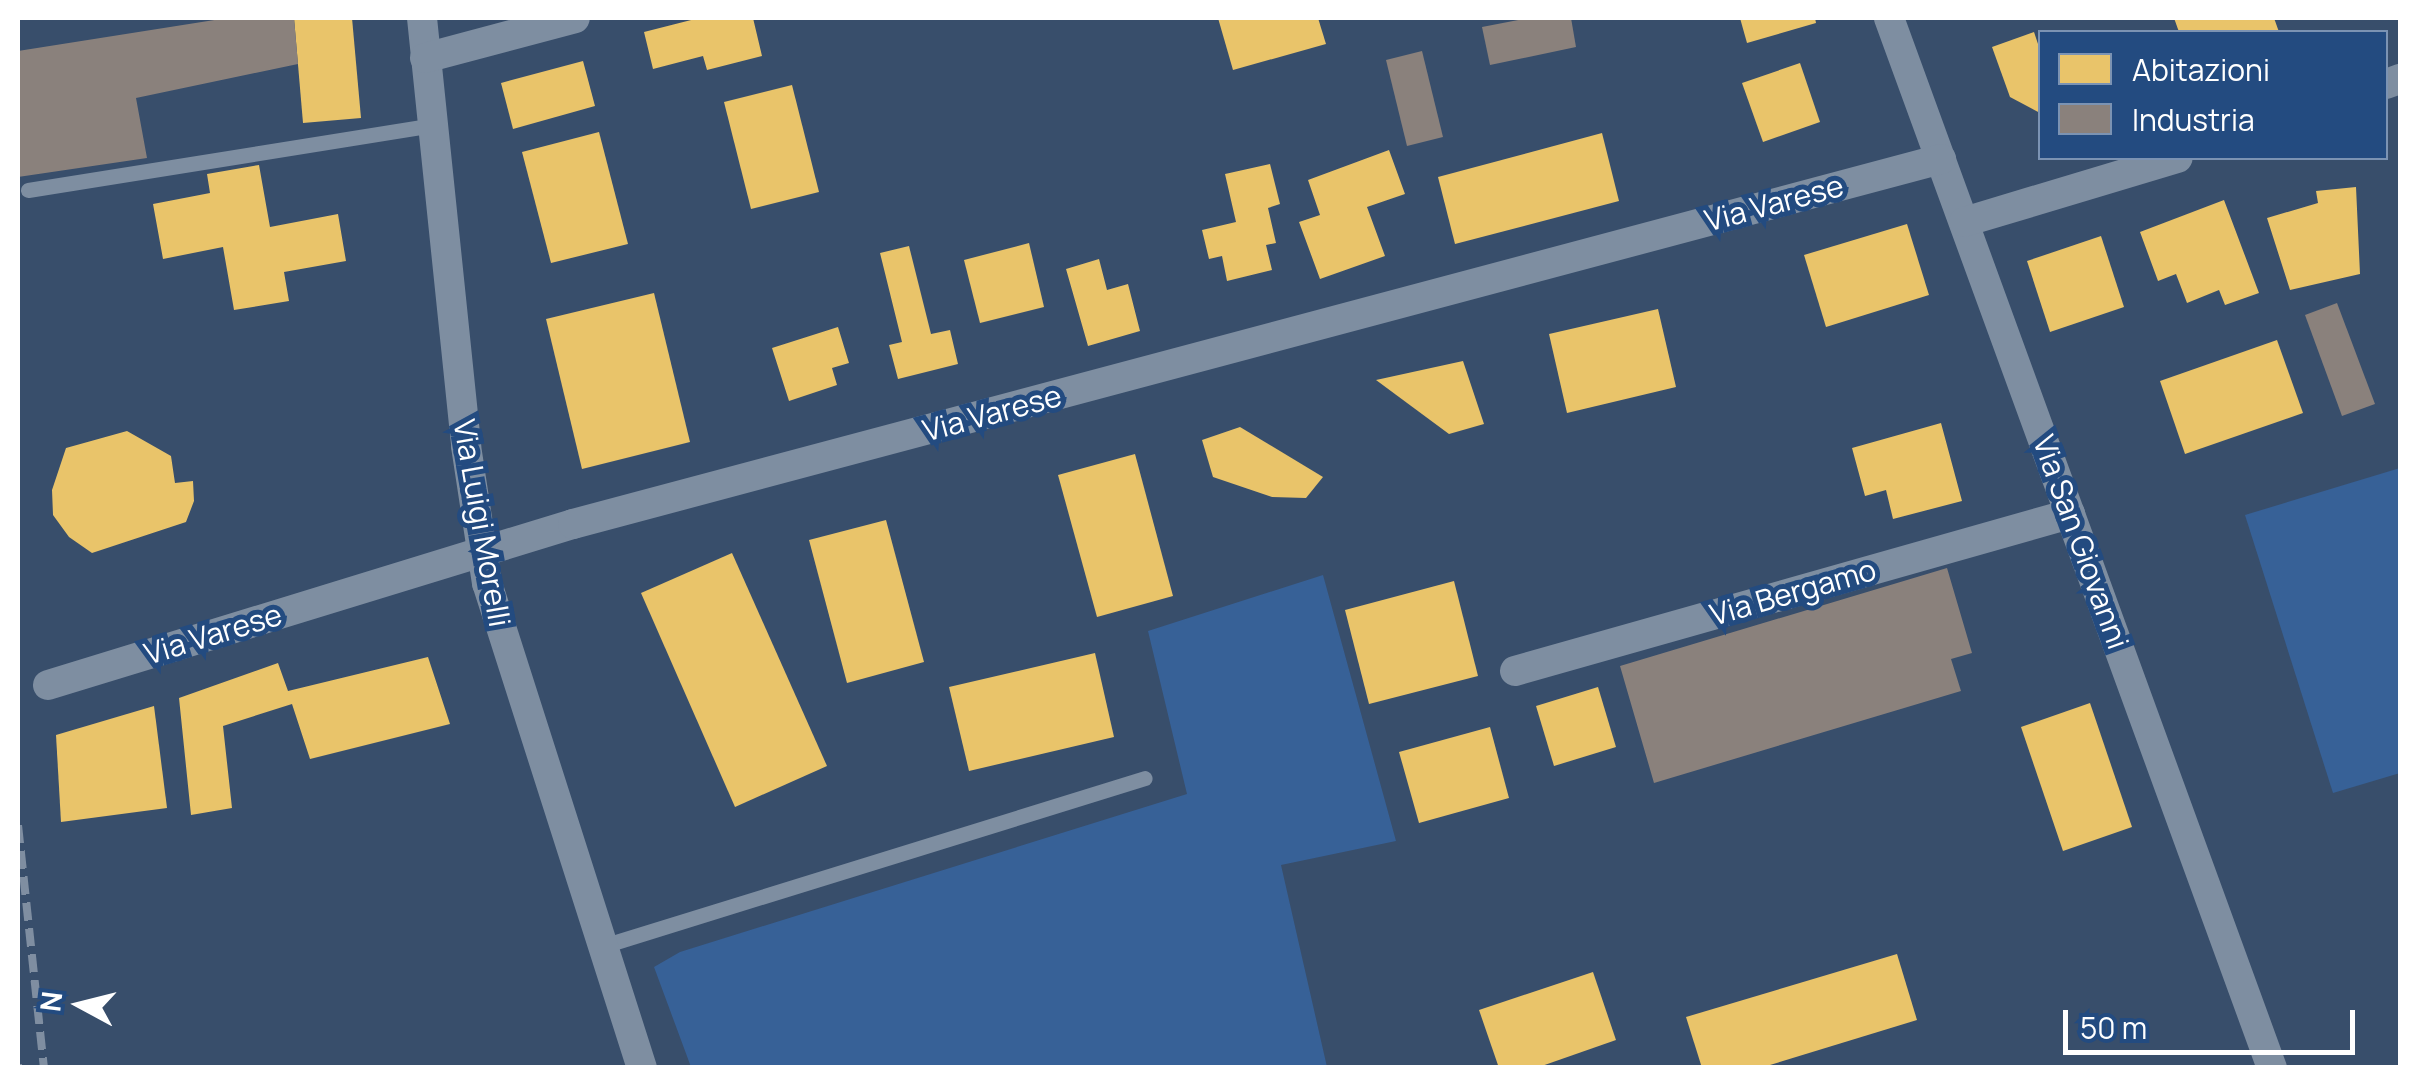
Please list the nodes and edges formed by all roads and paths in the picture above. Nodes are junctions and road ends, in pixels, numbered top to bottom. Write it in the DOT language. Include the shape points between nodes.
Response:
graph roads {
  1 [pos="422,18"];
  2 [pos="575,18"];
  3 [pos="1889,18"];
  4 [pos="426,58"];
  5 [pos="433,125"];
  6 [pos="1941,159"];
  7 [pos="2171,160"];
  8 [pos="28,190"];
  9 [pos="1964,222"];
  10 [pos="2070,514"];
  11 [pos="481,551"];
  12 [pos="1515,671"];
  13 [pos="48,685"];
  14 [pos="1145,778"];
  15 [pos="603,946"];
  16 [pos="642,1068"];
  17 [pos="2272,1068"];
  1 -- 4 [label="street, Via Luigi Morelli"];
  2 -- 4 [label="street"];
  3 -- 6 [label="street, Via San Giovanni"];
  4 -- 5 [label="street, Via Luigi Morelli"];
  5 -- 8 [label="lane"];
  5 -- 11 [label="street, Via Luigi Morelli"];
  6 -- 9 [label="street, Via San Giovanni"];
  6 -- 11 [label="street, Via Varese"];
  7 -- 9 [label="street"];
  9 -- 10 [label="street, Via San Giovanni"];
  10 -- 12 [label="street, Via Bergamo"];
  10 -- 17 [label="street, Via San Giovanni"];
  11 -- 13 [label="street, Via Varese"];
  11 -- 15 [label="street, Via Luigi Morelli" via="504,645"];
  14 -- 15 [label="lane"];
  15 -- 16 [label="street, Via Luigi Morelli"];
}
